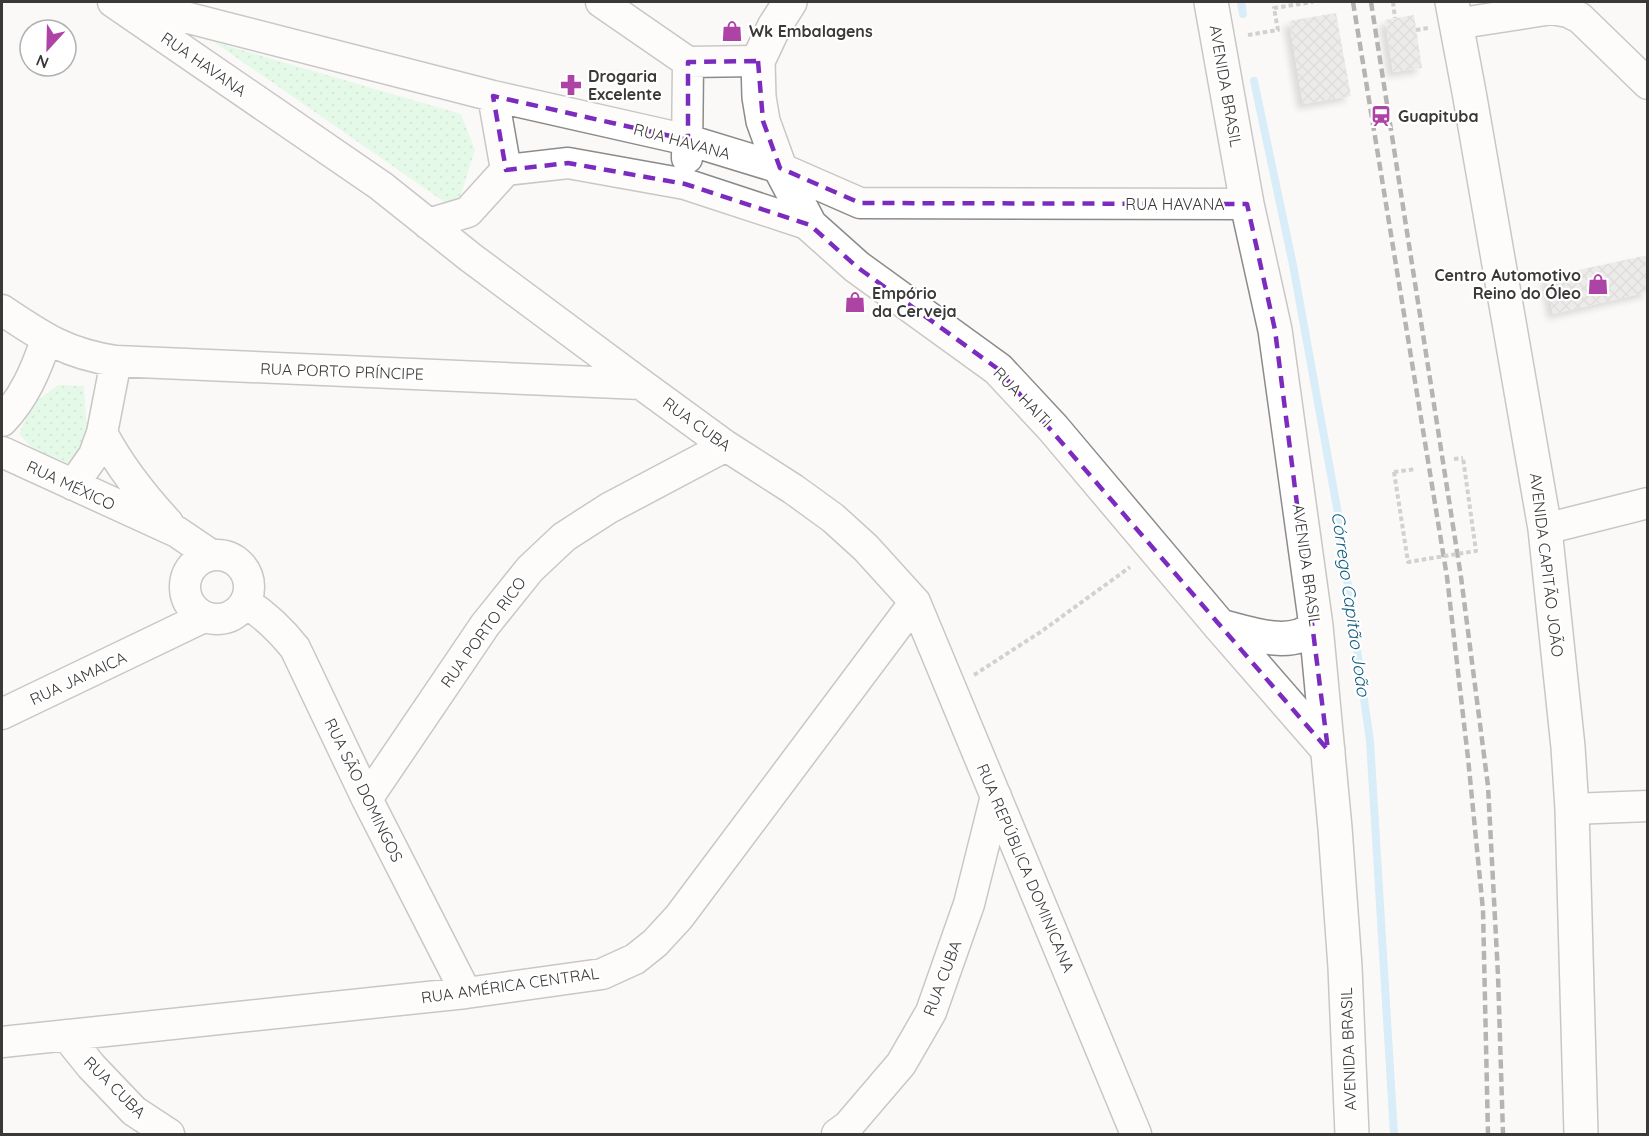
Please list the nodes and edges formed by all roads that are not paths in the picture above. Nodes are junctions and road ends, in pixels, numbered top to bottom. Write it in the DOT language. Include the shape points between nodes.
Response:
graph roads {
  1 [pos="114,2"];
  2 [pos="124,2"];
  3 [pos="601,2"];
  4 [pos="790,2"];
  5 [pos="1211,2"];
  6 [pos="1454,13"];
  7 [pos="758,61"];
  8 [pos="688,62"];
  9 [pos="1647,84"];
  10 [pos="493,96"];
  11 [pos="688,140"];
  12 [pos="780,168"];
  13 [pos="506,170"];
  14 [pos="685,184"];
  15 [pos="1247,204"];
  16 [pos="468,212"];
  17 [pos="428,224"];
  18 [pos="810,225"];
  19 [pos="470,256"];
  20 [pos="2,310"];
  21 [pos="46,340"];
  22 [pos="116,361"];
  23 [pos="641,384"];
  24 [pos="2,421"];
  25 [pos="102,433"];
  26 [pos="726,446"];
  27 [pos="2,452"];
  28 [pos="73,485"];
  29 [pos="1647,503"];
  30 [pos="141,517"];
  31 [pos="1545,529"];
  32 [pos="177,532"];
  33 [pos="211,555"];
  34 [pos="185,583"];
  35 [pos="245,602"];
  36 [pos="915,602"];
  37 [pos="204,617"];
  38 [pos="1220,626"];
  39 [pos="1316,626"];
  40 [pos="155,641"];
  41 [pos="2,714"];
  42 [pos="1328,750"];
  43 [pos="996,795"];
  44 [pos="367,799"];
  45 [pos="1647,806"];
  46 [pos="1572,809"];
  47 [pos="466,993"];
  48 [pos="66,1035"];
  49 [pos="2,1042"];
  50 [pos="169,1134"];
  51 [pos="837,1134"];
  52 [pos="1136,1134"];
  53 [pos="1352,1134"];
  54 [pos="1581,1134"];
  1 -- 17 [label="street, RUA HAVANA" via="381,186"];
  2 -- 10 [label="street, RUA HAVANA"];
  3 -- 8 [label="street"];
  4 -- 7 [label="main road"];
  5 -- 15 [label="main road, AVENIDA BRASIL"];
  6 -- 9 [label="street" via="1552,9 1568,12 1580,18"];
  6 -- 31 [label="main road, AVENIDA CAPITÃO JOÃO"];
  7 -- 8 [label="street"];
  7 -- 12 [label="main road, RUA HAITI" via="763,121"];
  8 -- 11 [label="street"];
  10 -- 11 [label="street, RUA HAVANA"];
  10 -- 13 [label="street"];
  11 -- 12 [label="street, RUA HAVANA"];
  11 -- 14 [label="street"];
  12 -- 15 [label="street, RUA HAVANA" via="860,203"];
  12 -- 18 [label="main road, RUA HAITI"];
  13 -- 14 [label="street" via="568,163"];
  13 -- 16 [label="street"];
  14 -- 18 [label="street"];
  15 -- 39 [label="main road, AVENIDA BRASIL" via="1275,330"];
  16 -- 17 [label="street"];
  16 -- 19 [label="street" via="464,237"];
  17 -- 19 [label="street"];
  18 -- 38 [label="main road, RUA HAITI" via="857,267 998,369 1053,428"];
  19 -- 23 [label="street, RUA CUBA"];
  20 -- 21 [label="street"];
  21 -- 22 [label="street, RUA PORTO PRÍNCIPE" via="95,358"];
  21 -- 24 [label="street" via="28,386"];
  22 -- 23 [label="street, RUA PORTO PRÍNCIPE"];
  22 -- 25 [label="street"];
  23 -- 26 [label="street, RUA CUBA"];
  25 -- 28 [label="street" via="94,454"];
  25 -- 32 [label="street" via="131,481"];
  26 -- 36 [label="street, RUA CUBA" via="832,518 866,548"];
  26 -- 44 [label="street, RUA PORTO RICO" via="609,508 564,537 530,569 484,625"];
  27 -- 28 [label="street, RUA MÉXICO"];
  28 -- 30 [label="street, RUA MÉXICO"];
  29 -- 31 [label="street"];
  30 -- 32 [label="street, RUA MÉXICO"];
  30 -- 34 [label="street, RUA MÉXICO" via="173,556"];
  31 -- 46 [label="main road, AVENIDA CAPITÃO JOÃO"];
  32 -- 33 [label="street, RUA MÉXICO"];
  33 -- 34 [label="street" via="200,558 191,567"];
  33 -- 35 [label="street" via="224,555 243,568 249,591"];
  34 -- 37 [label="street" via="191,606"];
  34 -- 40 [label="street"];
  35 -- 37 [label="street" via="228,617"];
  35 -- 44 [label="street, RUA SÃO DOMINGOS" via="281,629 295,648"];
  36 -- 43 [label="street, RUA REPÚBLICA DOMINICANA"];
  36 -- 47 [label="street, RUA AMÉRICA CENTRAL" via="680,917 655,943 635,959 602,974"];
  37 -- 40 [label="street, RUA JAMAICA"];
  38 -- 39 [label="main road" via="1277,638 1308,634"];
  38 -- 42 [label="main road, RUA HAITI"];
  39 -- 42 [label="main road, AVENIDA BRASIL"];
  40 -- 41 [label="street, RUA JAMAICA"];
  42 -- 53 [label="main road, AVENIDA BRASIL" via="1345,967"];
  43 -- 51 [label="street, RUA CUBA" via="969,904 931,1012 901,1064"];
  43 -- 52 [label="street, RUA REPÚBLICA DOMINICANA"];
  44 -- 47 [label="street, RUA SÃO DOMINGOS"];
  45 -- 46 [label="street"];
  46 -- 54 [label="main road, AVENIDA CAPITÃO JOÃO"];
  47 -- 48 [label="street, RUA AMÉRICA CENTRAL"];
  48 -- 49 [label="street, RUA AMÉRICA CENTRAL"];
  48 -- 50 [label="street, RUA CUBA" via="134,1111"];
}
